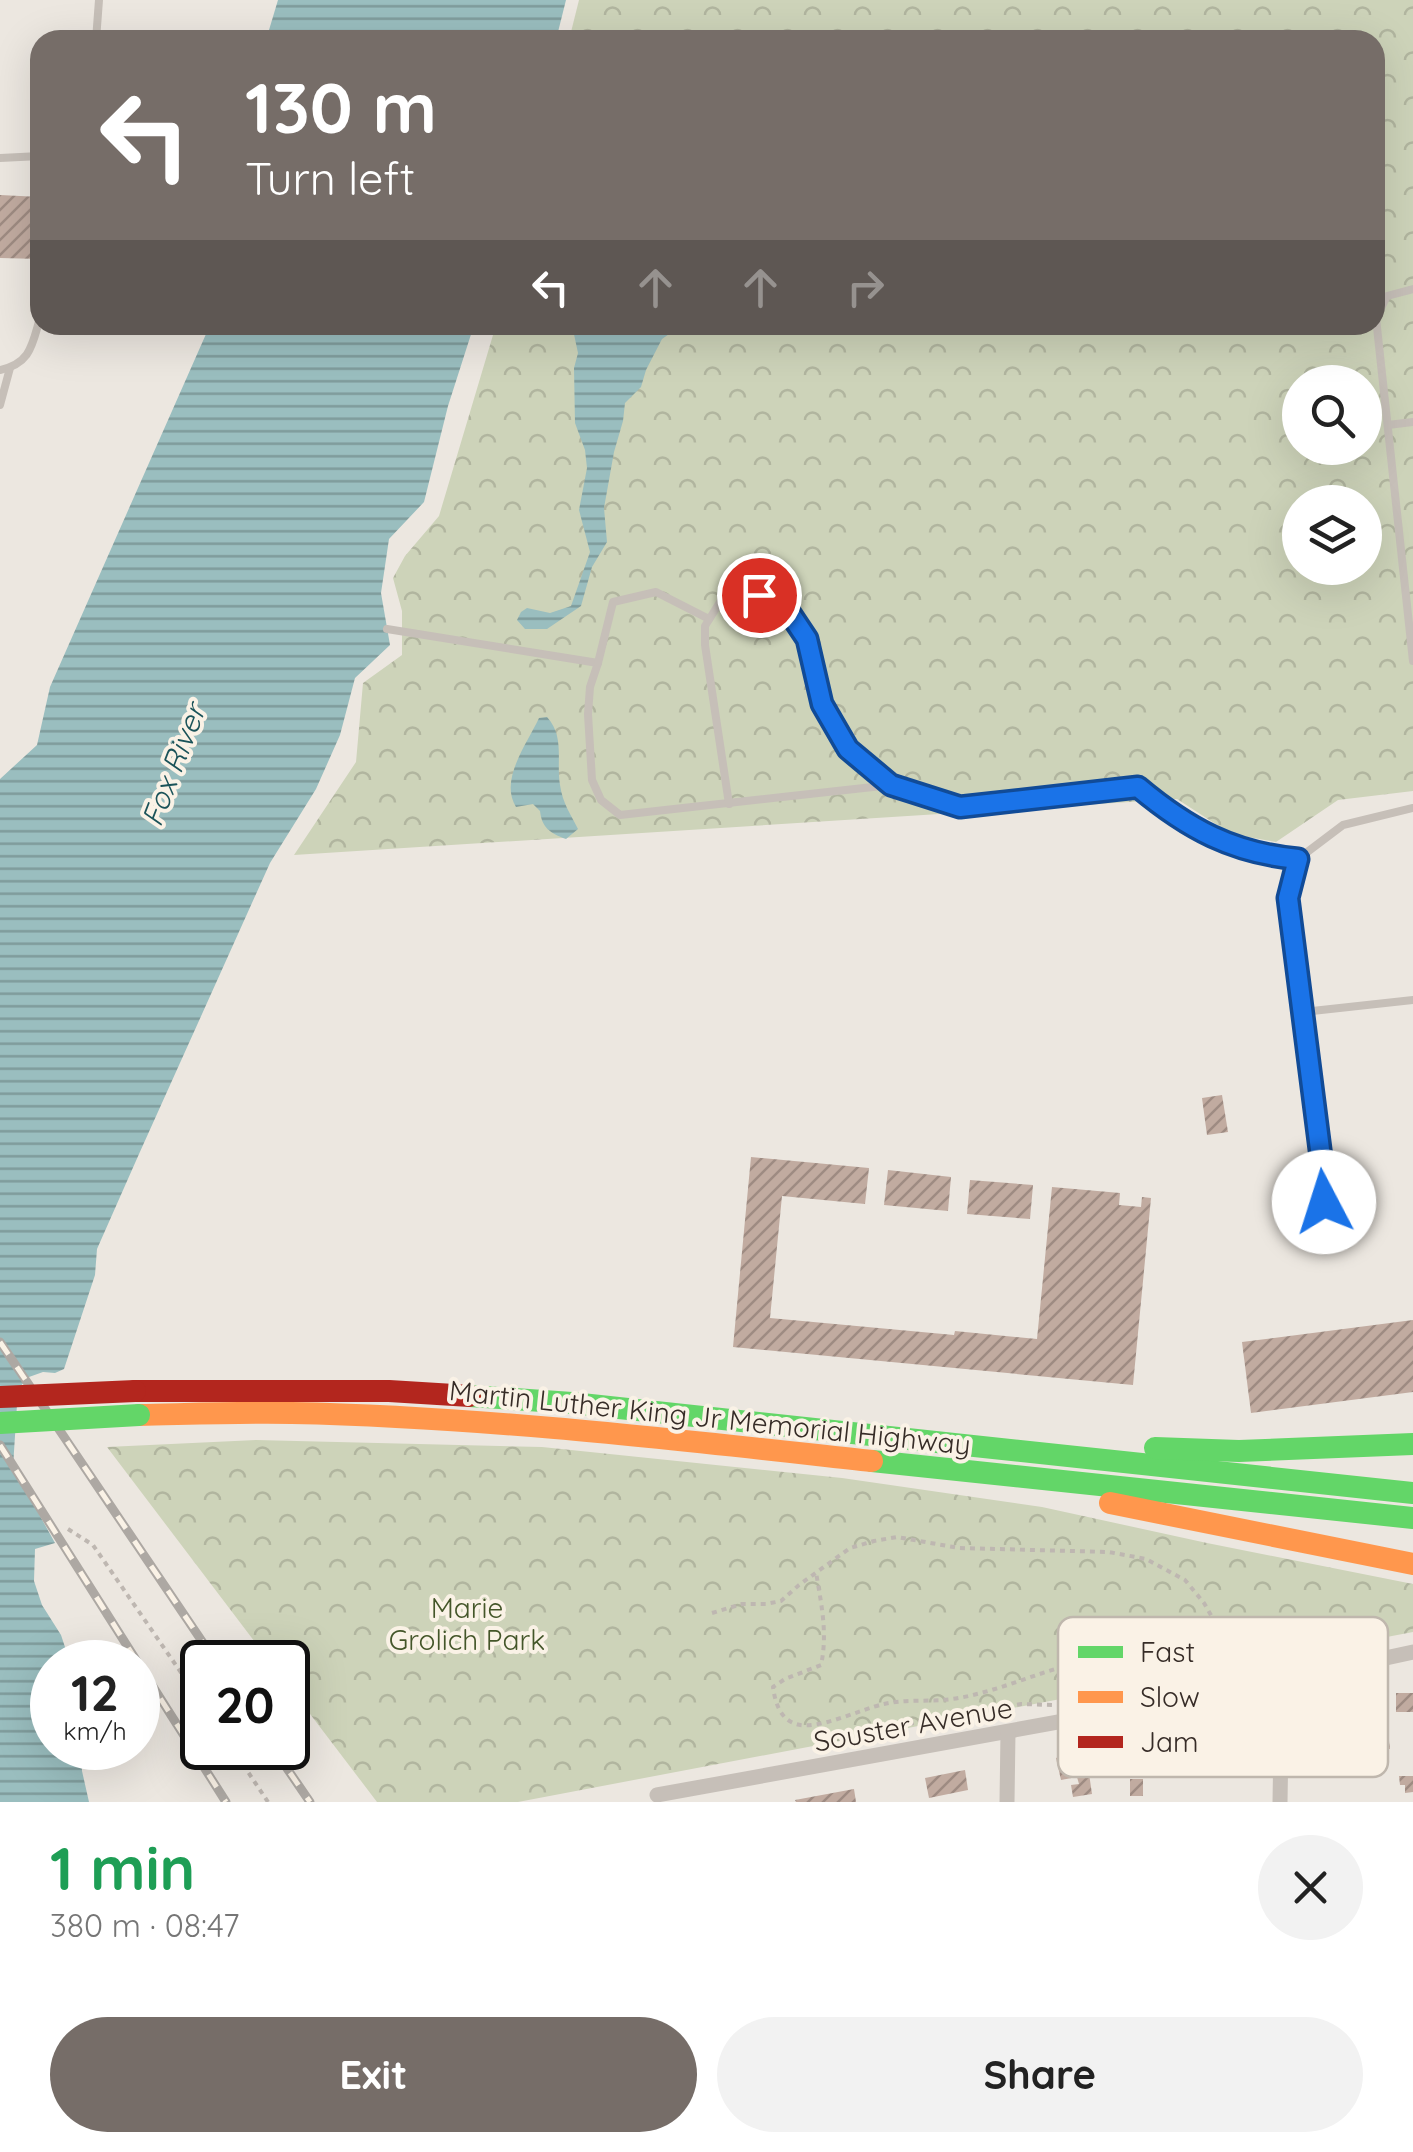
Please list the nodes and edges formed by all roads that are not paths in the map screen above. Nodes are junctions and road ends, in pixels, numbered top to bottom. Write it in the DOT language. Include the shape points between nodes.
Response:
graph roads {
  1 [pos="99,0"];
  2 [pos="97,30"];
  3 [pos="30,156"];
  4 [pos="0,158"];
  5 [pos="1413,289"];
  6 [pos="1385,300"];
  7 [pos="35,335"];
  8 [pos="1378,335"];
  9 [pos="5,369"];
  10 [pos="0,405"];
  11 [pos="1413,422"];
  12 [pos="1388,425"];
  13 [pos="710,619"];
  14 [pos="387,629"];
  15 [pos="1412,639"];
  16 [pos="1413,661"];
  17 [pos="598,663"];
  18 [pos="891,785"];
  19 [pos="728,804"];
  20 [pos="1413,808"];
  21 [pos="1298,859"];
  22 [pos="1413,1000"];
  23 [pos="1303,1012"];
  24 [pos="1324,1202"];
  25 [pos="0,1397"];
  26 [pos="0,1423"];
  27 [pos="905,1438"];
  28 [pos="1413,1444"];
  29 [pos="936,1469"];
  30 [pos="1413,1492"];
  31 [pos="1413,1518"];
  32 [pos="1413,1564"];
  33 [pos="1413,1652"];
  34 [pos="1388,1657"];
  35 [pos="1058,1723"];
  36 [pos="1008,1732"];
  37 [pos="1280,1777"];
  38 [pos="731,1782"];
  39 [pos="656,1794"];
  40 [pos="731,1801"];
  41 [pos="1007,1802"];
  42 [pos="1280,1802"];
  1 -- 2 [label="lane"];
  3 -- 4 [label="lane"];
  5 -- 6 [label="lane"];
  7 -- 9 [label="lane" via="26,358"];
  8 -- 12 [label="lane"];
  9 -- 10 [label="lane"];
  11 -- 12 [label="lane"];
  12 -- 15 [label="lane"];
  13 -- 17 [label="lane" via="656,592 613,602"];
  13 -- 18 [label="lane" via="720,602 759,595 781,600 807,639 822,704 848,749"];
  13 -- 19 [label="lane" via="705,645"];
  14 -- 17 [label="lane"];
  15 -- 16 [label="lane"];
  17 -- 19 [label="lane" via="588,714 592,780 601,800 620,814"];
  18 -- 19 [label="lane"];
  18 -- 21 [label="lane" via="960,807 1138,787 1201,833 1262,856"];
  20 -- 21 [label="lane" via="1343,825"];
  21 -- 23 [label="lane" via="1288,898"];
  22 -- 23 [label="lane"];
  23 -- 24 [label="lane"];
  25 -- 27 [label="highway, Martin Luther King Jr Memorial Highway, bridge" via="135,1391 426,1394"];
  26 -- 29 [label="highway, Martin Luther King Jr Memorial Highway, bridge" via="291,1414 464,1421"];
  27 -- 28 [label="highway" via="1238,1451"];
  27 -- 30 [label="highway, Martin Luther King Jr Memorial Highway"];
  29 -- 31 [label="highway, Martin Luther King Jr Memorial Highway"];
  29 -- 32 [label="highway"];
  33 -- 34 [label="street, Souster Avenue"];
  35 -- 36 [label="street, Souster Avenue"];
  36 -- 38 [label="street, Souster Avenue"];
  36 -- 41 [label="street"];
  37 -- 42 [label="street"];
  38 -- 39 [label="street, Souster Avenue"];
  38 -- 40 [label="street"];
}
